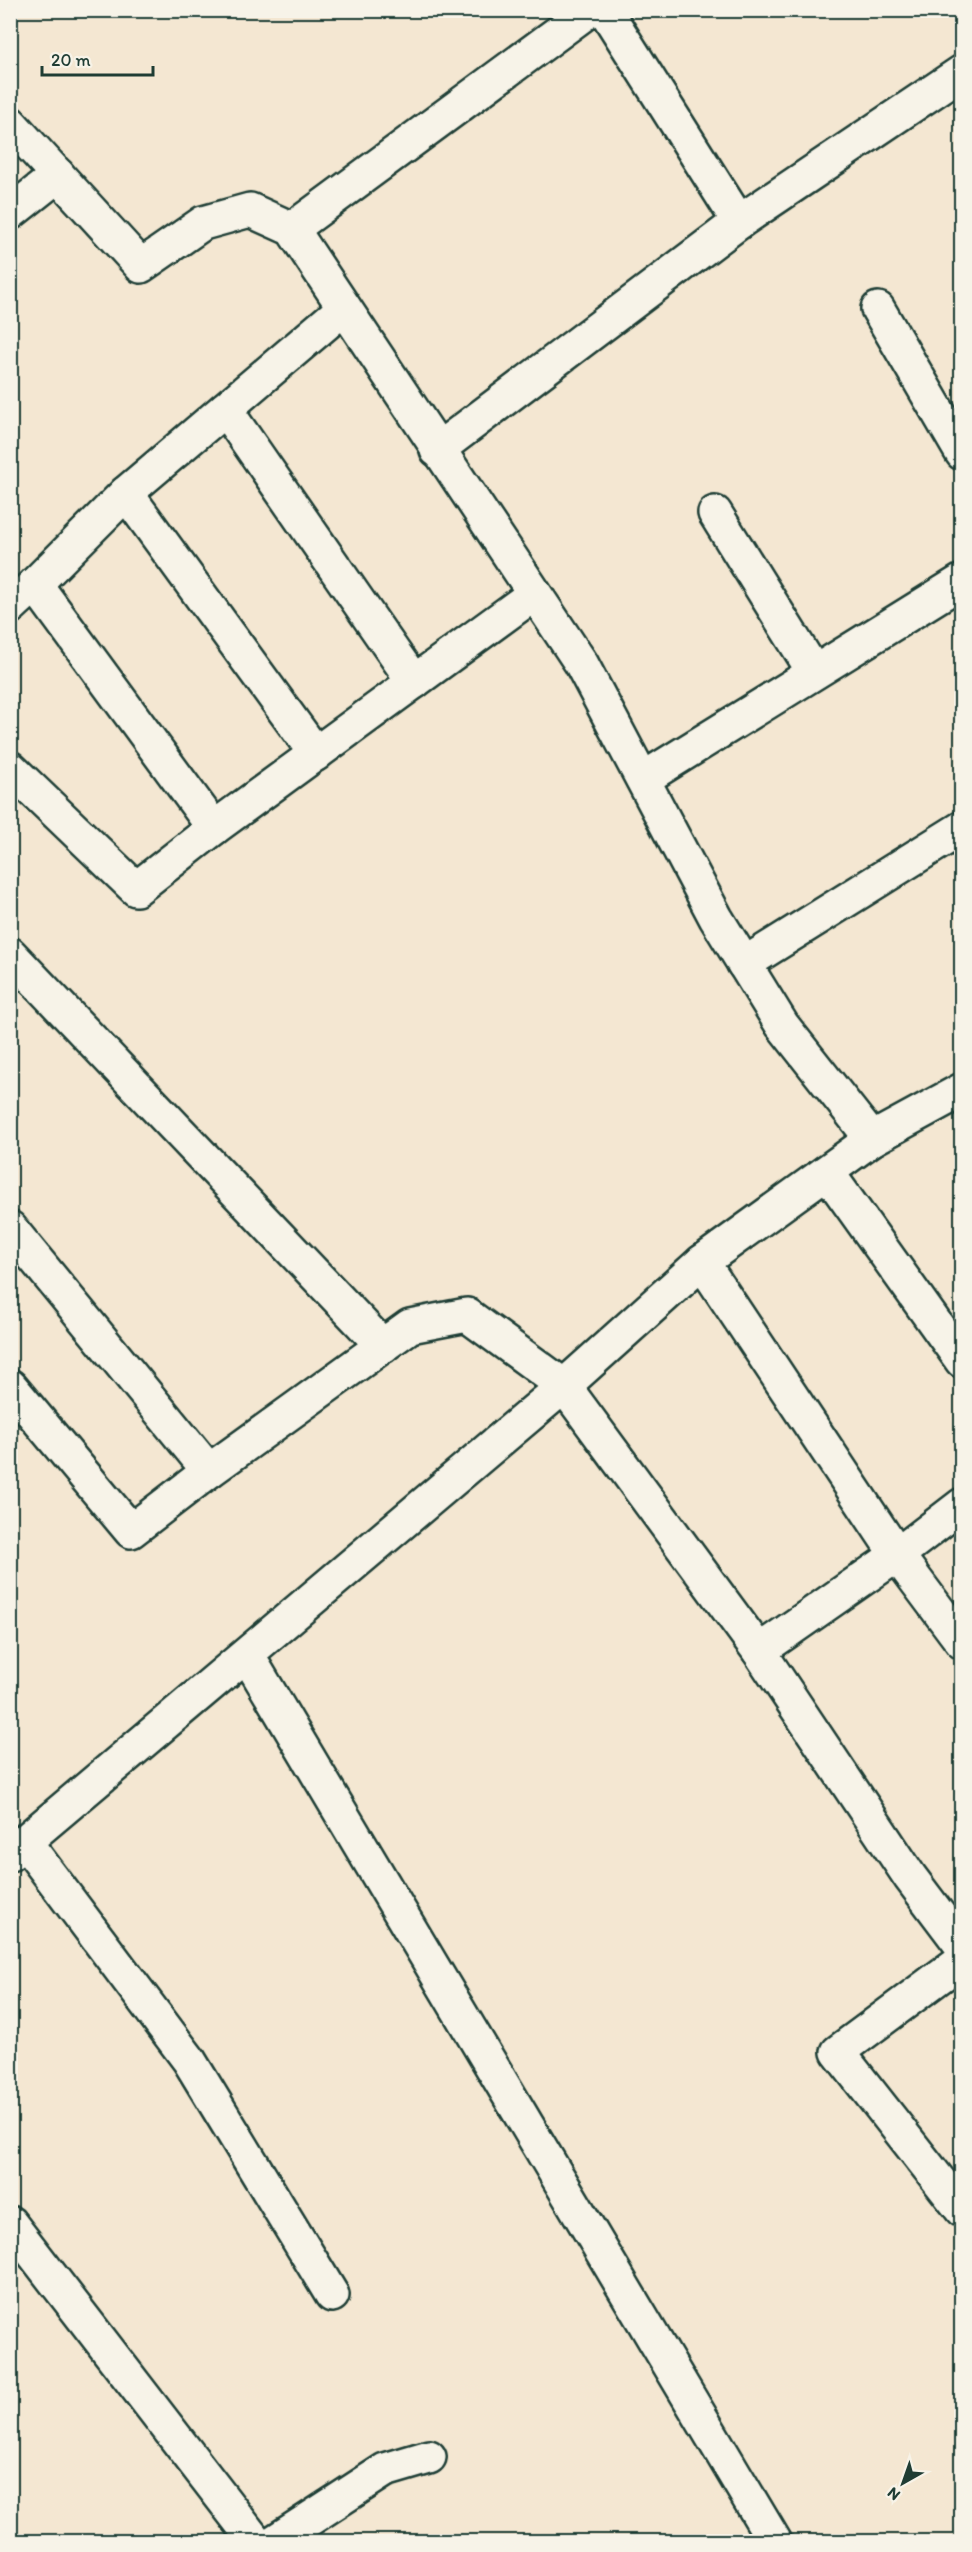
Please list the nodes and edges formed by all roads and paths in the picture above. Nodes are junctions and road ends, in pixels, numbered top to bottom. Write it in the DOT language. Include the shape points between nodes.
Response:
graph roads {
  1 [pos="590,10"];
  2 [pos="604,10"];
  3 [pos="962,72"];
  4 [pos="10,123"];
  5 [pos="58,175"];
  6 [pos="10,213"];
  7 [pos="739,222"];
  8 [pos="292,229"];
  9 [pos="344,308"];
  10 [pos="878,309"];
  11 [pos="225,410"];
  12 [pos="437,450"];
  13 [pos="962,453"];
  14 [pos="126,493"];
  15 [pos="715,513"];
  16 [pos="962,581"];
  17 [pos="35,584"];
  18 [pos="534,594"];
  19 [pos="10,607"];
  20 [pos="814,672"];
  21 [pos="414,682"];
  22 [pos="316,754"];
  23 [pos="10,768"];
  24 [pos="643,779"];
  25 [pos="214,828"];
  26 [pos="962,828"];
  27 [pos="10,954"];
  28 [pos="744,964"];
  29 [pos="962,1090"];
  30 [pos="872,1139"];
  31 [pos="827,1172"];
  32 [pos="10,1228"];
  33 [pos="702,1262"];
  34 [pos="383,1346"];
  35 [pos="962,1361"];
  36 [pos="10,1386"];
  37 [pos="564,1386"];
  38 [pos="209,1471"];
  39 [pos="962,1505"];
  40 [pos="897,1555"];
  41 [pos="962,1642"];
  42 [pos="759,1651"];
  43 [pos="247,1655"];
  44 [pos="18,1848"];
  45 [pos="962,1946"];
  46 [pos="962,1960"];
  47 [pos="962,2210"];
  48 [pos="10,2223"];
  49 [pos="332,2295"];
  50 [pos="429,2457"];
  51 [pos="256,2541"];
  52 [pos="274,2541"];
  53 [pos="775,2541"];
  1 -- 8 [label="street"];
  2 -- 7 [label="street"];
  3 -- 7 [label="street"];
  4 -- 5 [label="street"];
  5 -- 6 [label="street"];
  5 -- 8 [label="street" via="141,266 203,223 250,210"];
  7 -- 12 [label="street"];
  8 -- 9 [label="street"];
  9 -- 11 [label="street"];
  9 -- 12 [label="street"];
  10 -- 13 [label="street"];
  11 -- 14 [label="street"];
  11 -- 21 [label="street"];
  12 -- 18 [label="street"];
  14 -- 17 [label="street"];
  14 -- 22 [label="street"];
  15 -- 20 [label="street"];
  16 -- 20 [label="street"];
  17 -- 19 [label="street"];
  17 -- 25 [label="street"];
  18 -- 21 [label="street"];
  18 -- 24 [label="street" via="581,663"];
  20 -- 24 [label="street"];
  21 -- 22 [label="street"];
  22 -- 25 [label="street"];
  23 -- 25 [label="street" via="136,889"];
  24 -- 28 [label="street"];
  26 -- 28 [label="street"];
  27 -- 34 [label="street"];
  28 -- 30 [label="street" via="782,1025"];
  29 -- 30 [label="street"];
  30 -- 31 [label="street"];
  31 -- 33 [label="street"];
  31 -- 35 [label="street"];
  32 -- 38 [label="street"];
  33 -- 37 [label="street"];
  33 -- 40 [label="street"];
  34 -- 37 [label="street" via="410,1326 467,1315"];
  34 -- 38 [label="street"];
  36 -- 38 [label="street" via="131,1532"];
  37 -- 42 [label="street"];
  37 -- 43 [label="street"];
  39 -- 40 [label="street"];
  40 -- 41 [label="street"];
  40 -- 42 [label="street"];
  42 -- 45 [label="street" via="910,1877"];
  43 -- 44 [label="street"];
  43 -- 53 [label="street"];
  44 -- 49 [label="street" via="189,2060"];
  46 -- 47 [label="street" via="838,2052"];
  48 -- 51 [label="street"];
  50 -- 52 [label="street" via="385,2470"];
}
